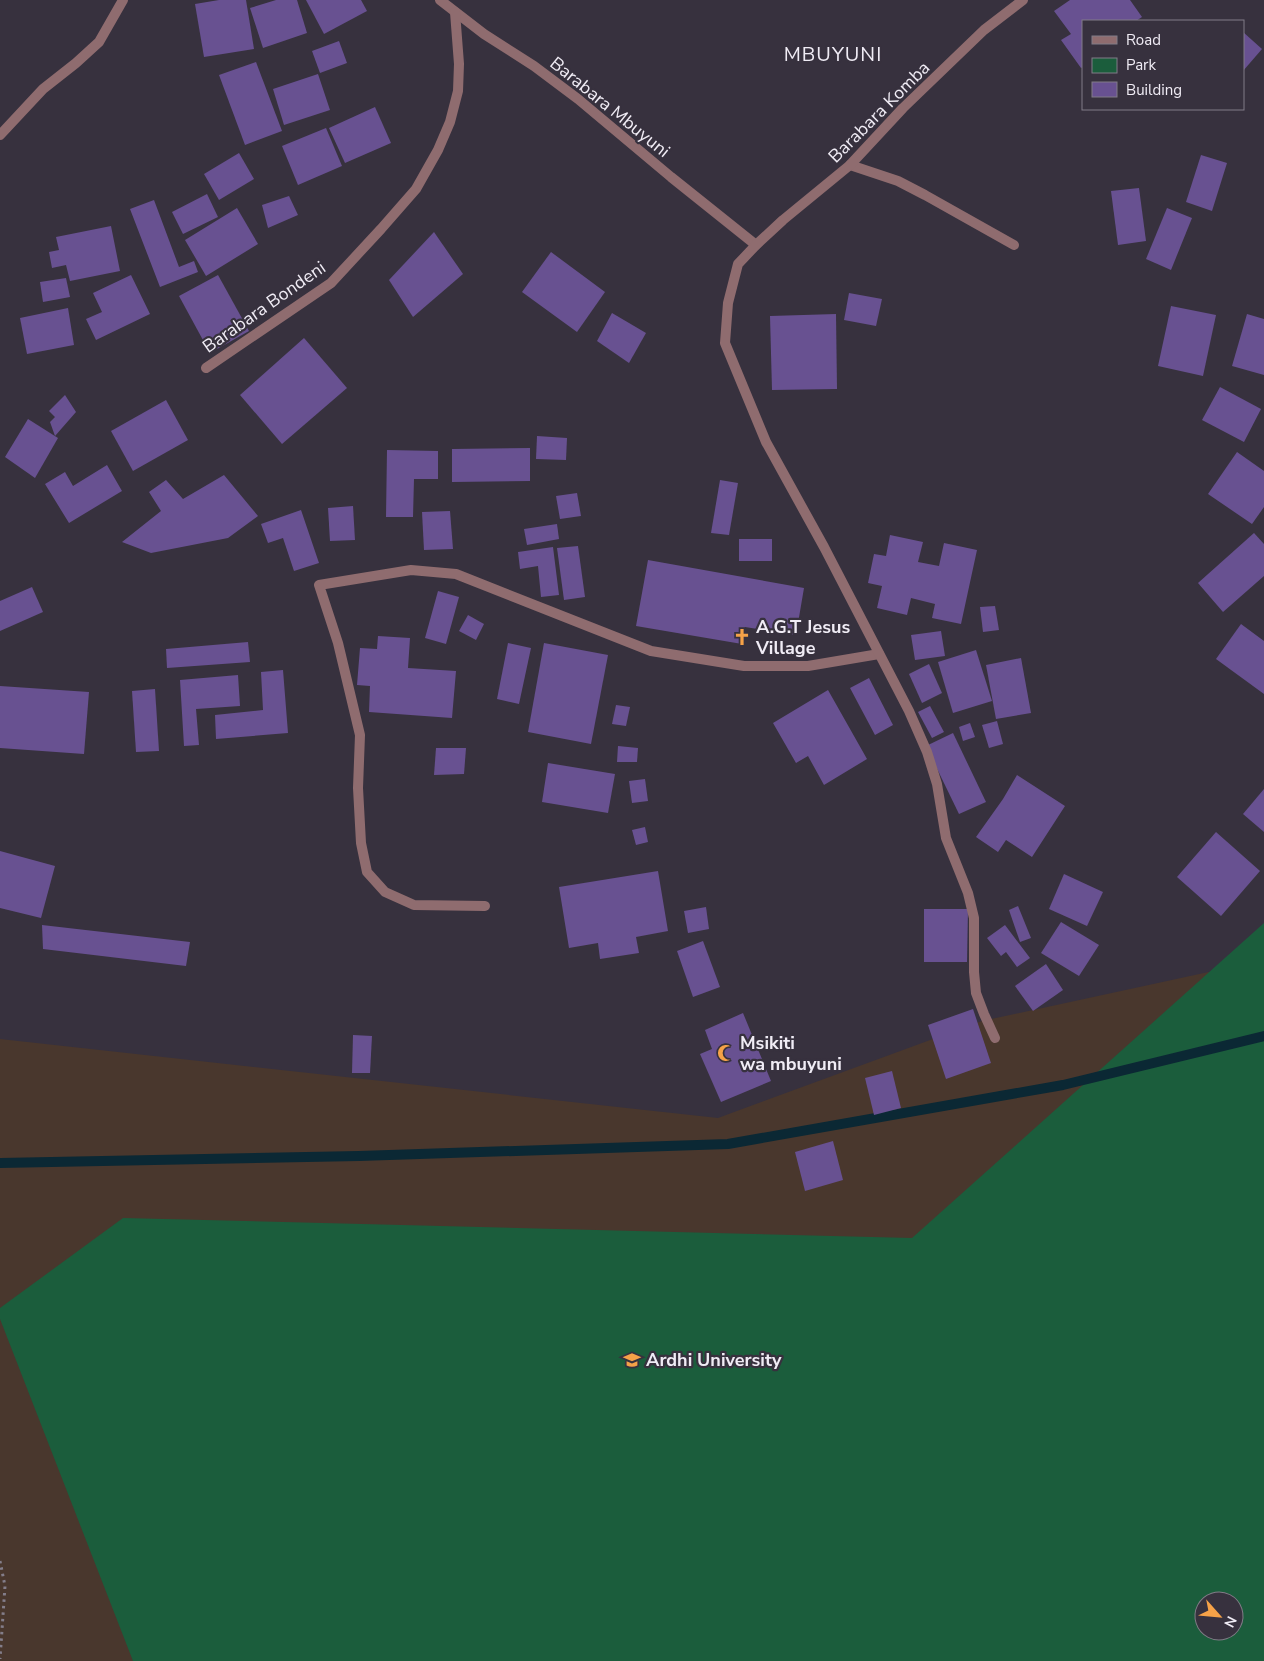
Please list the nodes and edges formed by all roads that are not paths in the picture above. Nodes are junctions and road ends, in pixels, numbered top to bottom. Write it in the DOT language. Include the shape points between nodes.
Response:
graph roads {
  1 [pos="123,0"];
  2 [pos="440,0"];
  3 [pos="1023,0"];
  4 [pos="455,12"];
  5 [pos="0,135"];
  6 [pos="850,165"];
  7 [pos="756,245"];
  8 [pos="1014,245"];
  9 [pos="206,368"];
  10 [pos="879,654"];
  11 [pos="485,906"];
  12 [pos="996,1038"];
  1 -- 5 [label="street" via="99,42 43,89"];
  2 -- 4 [label="street, Barabara Mbuyuni"];
  3 -- 6 [label="street, Barabara Komba" via="984,30 903,108"];
  4 -- 7 [label="street, Barabara Mbuyuni" via="578,99"];
  4 -- 9 [label="street, Barabara Bondeni" via="460,64 458,91 450,122 416,189 331,283"];
  6 -- 7 [label="street, Barabara Komba"];
  6 -- 8 [label="street" via="898,181"];
  7 -- 10 [label="street, Barabara Komba" via="738,264 728,303 724,343 766,442"];
  10 -- 11 [label="street" via="808,666 744,666 651,651 456,574 411,570 319,584 338,643 360,735 358,788 361,843 367,872 385,892 414,905"];
  10 -- 12 [label="street, Barabara Komba" via="910,711 937,784 946,838 968,893 974,918 976,993"];
}
